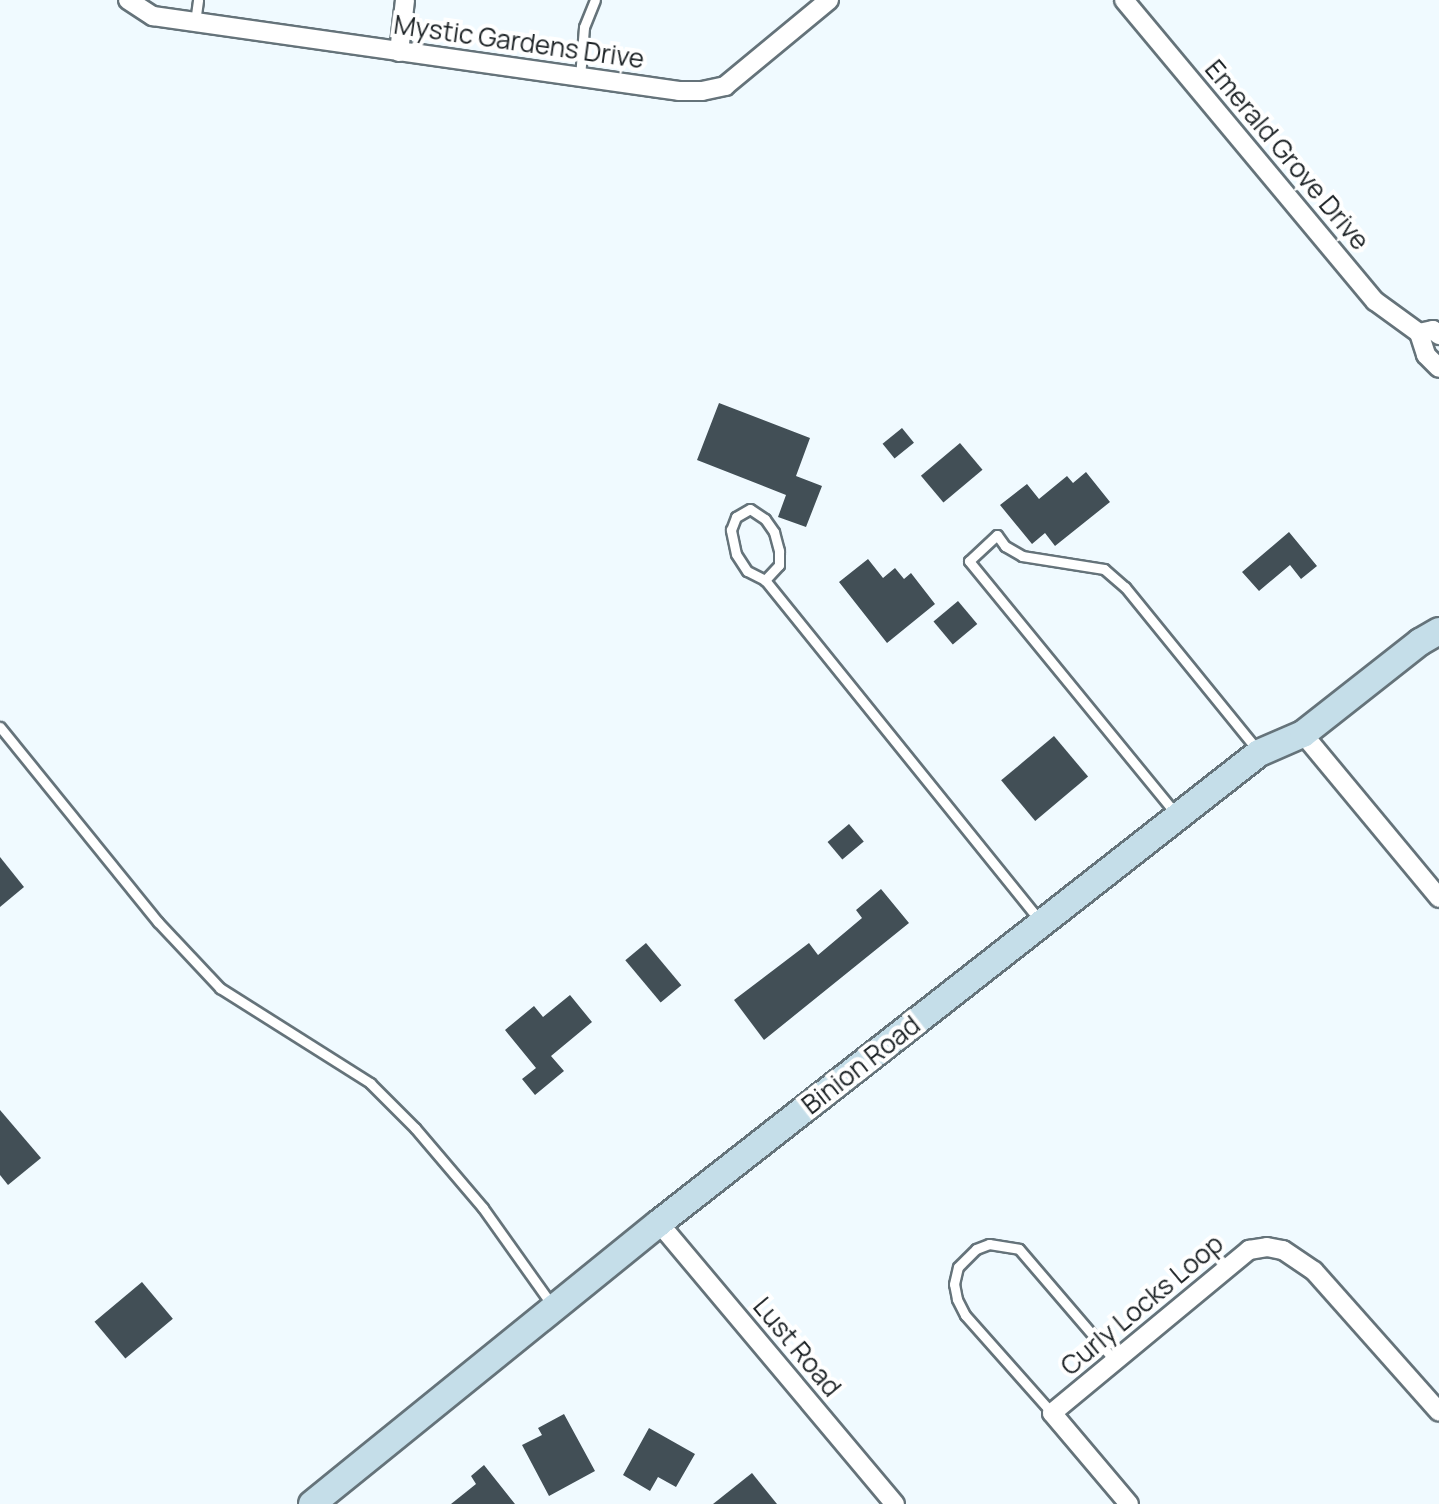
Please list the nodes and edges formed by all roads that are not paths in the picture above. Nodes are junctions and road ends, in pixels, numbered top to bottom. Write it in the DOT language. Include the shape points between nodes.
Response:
graph roads {
  1 [pos="128,0"];
  2 [pos="198,0"];
  3 [pos="405,0"];
  4 [pos="595,0"];
  5 [pos="829,0"];
  6 [pos="1124,0"];
  7 [pos="195,22"];
  8 [pos="399,52"];
  9 [pos="580,77"];
  10 [pos="1419,333"];
  11 [pos="1439,335"];
  12 [pos="1439,368"];
  13 [pos="765,580"];
  14 [pos="1439,613"];
  15 [pos="1429,637"];
  16 [pos="0,727"];
  17 [pos="1303,734"];
  18 [pos="1259,753"];
  19 [pos="1178,817"];
  20 [pos="1439,898"];
  21 [pos="1042,923"];
  22 [pos="659,1223"];
  23 [pos="554,1308"];
  24 [pos="1114,1360"];
  25 [pos="1439,1412"];
  26 [pos="1052,1413"];
  27 [pos="312,1504"];
  28 [pos="895,1504"];
  29 [pos="1129,1504"];
  1 -- 7 [label="street, Mystic Gardens Drive" via="153,16"];
  2 -- 7 [label="lane"];
  3 -- 8 [label="street"];
  4 -- 9 [label="lane" via="584,27"];
  5 -- 9 [label="street, Mystic Gardens Drive" via="725,86 679,91"];
  6 -- 10 [label="street, Emerald Grove Drive" via="1375,301"];
  7 -- 8 [label="street, Mystic Gardens Drive"];
  8 -- 9 [label="street, Mystic Gardens Drive"];
  10 -- 11 [label="street" via="1433,330"];
  10 -- 12 [label="street, Emerald Grove Drive" via="1426,355"];
  13 -- 13 [label="lane" via="779,565 779,551 774,532 750,509 736,517 731,530 736,554 747,571"];
  13 -- 21 [label="lane"];
  14 -- 15 [label="main road, Binion Road"];
  15 -- 17 [label="main road, Binion Road"];
  16 -- 23 [label="lane" via="149,911 220,988 370,1083 415,1128 483,1208"];
  17 -- 18 [label="main road, Binion Road"];
  17 -- 20 [label="street"];
  18 -- 19 [label="main road, Binion Road"];
  18 -- 19 [label="lane" via="1125,587 1104,569 1022,556 997,535 969,561"];
  19 -- 21 [label="main road, Binion Road"];
  21 -- 22 [label="main road, Binion Road"];
  22 -- 23 [label="main road, Binion Road"];
  22 -- 28 [label="street, Lust Road"];
  23 -- 27 [label="main road, Binion Road"];
  24 -- 25 [label="street, Curly Locks Loop" via="1235,1259 1267,1247 1283,1250 1314,1271"];
  24 -- 26 [label="street, Curly Locks Loop"];
  24 -- 26 [label="lane" via="1019,1249 989,1244 976,1249 958,1267 957,1299 965,1315"];
  26 -- 29 [label="street"];
}
